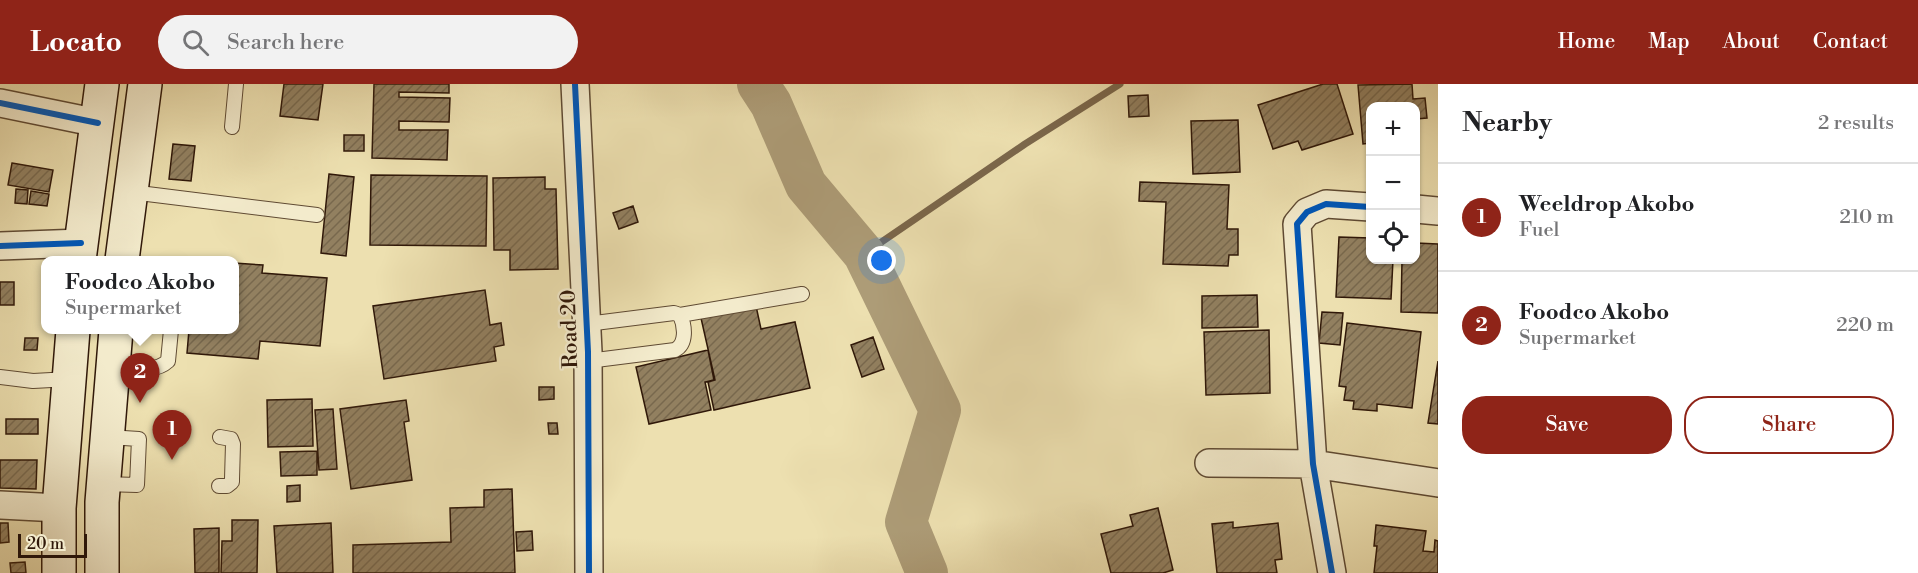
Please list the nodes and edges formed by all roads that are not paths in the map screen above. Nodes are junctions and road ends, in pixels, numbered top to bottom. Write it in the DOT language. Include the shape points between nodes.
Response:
graph roads {
  1 [pos="102,84"];
  2 [pos="145,84"];
  3 [pos="236,84"];
  4 [pos="574,84"];
  5 [pos="0,104"];
  6 [pos="98,123"];
  7 [pos="232,127"];
  8 [pos="129,192"];
  9 [pos="1366,207"];
  10 [pos="1420,209"];
  11 [pos="1438,211"];
  12 [pos="317,215"];
  13 [pos="0,246"];
  14 [pos="80,252"];
  15 [pos="123,256"];
  16 [pos="802,294"];
  17 [pos="680,315"];
  18 [pos="587,324"];
  19 [pos="74,334"];
  20 [pos="116,334"];
  21 [pos="171,334"];
  22 [pos="588,361"];
  23 [pos="114,366"];
  24 [pos="0,377"];
  25 [pos="70,380"];
  26 [pos="66,420"];
  27 [pos="124,435"];
  28 [pos="220,437"];
  29 [pos="1209,463"];
  30 [pos="1313,464"];
  31 [pos="1438,483"];
  32 [pos="104,484"];
  33 [pos="219,486"];
  34 [pos="0,505"];
  35 [pos="59,508"];
  36 [pos="59,573"];
  37 [pos="102,573"];
  38 [pos="589,573"];
  39 [pos="1332,573"];
  1 -- 6 [label="main road"];
  2 -- 8 [label="main road"];
  3 -- 7 [label="lane"];
  4 -- 18 [label="street, Road 20"];
  5 -- 6 [label="street"];
  6 -- 14 [label="main road"];
  8 -- 12 [label="lane"];
  8 -- 15 [label="main road"];
  9 -- 30 [label="street" via="1326,204 1307,212 1297,224"];
  10 -- 11 [label="street"];
  13 -- 14 [label="street"];
  16 -- 17 [label="lane"];
  17 -- 18 [label="lane"];
  17 -- 22 [label="lane" via="683,342 675,350"];
  18 -- 22 [label="street, Road 20"];
  19 -- 25 [label="main road"];
  20 -- 23 [label="main road"];
  21 -- 23 [label="lane" via="168,361 162,367"];
  22 -- 38 [label="street, Road 20"];
  23 -- 27 [label="main road"];
  24 -- 25 [label="lane"];
  25 -- 26 [label="main road"];
  26 -- 27 [label="main road"];
  26 -- 35 [label="main road"];
  27 -- 32 [label="main road"];
  27 -- 32 [label="lane" via="139,484"];
  28 -- 33 [label="lane" via="231,439 233,444 232,482"];
  29 -- 30 [label="street"];
  30 -- 31 [label="street"];
  30 -- 39 [label="street"];
  32 -- 37 [label="main road"];
  34 -- 35 [label="street"];
  35 -- 36 [label="main road"];
}
